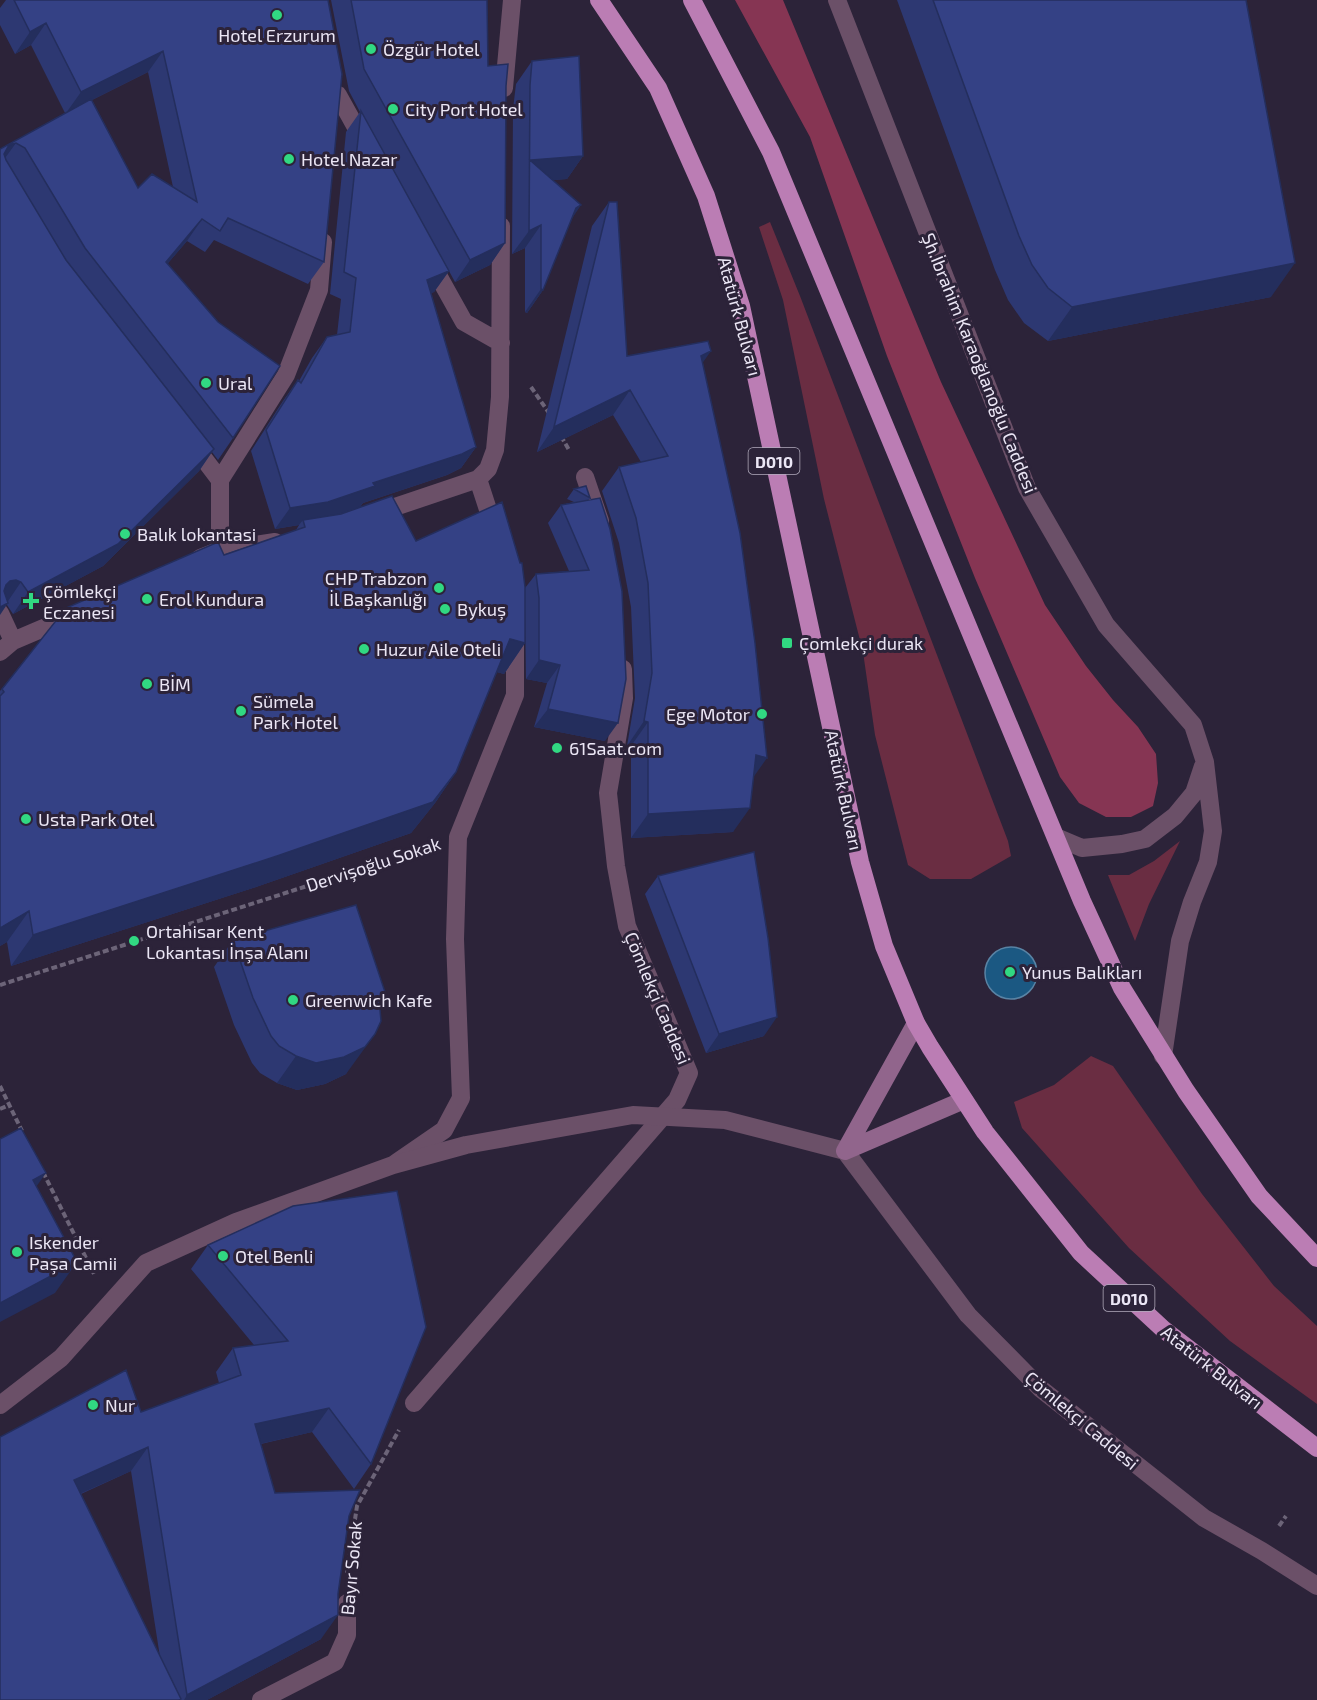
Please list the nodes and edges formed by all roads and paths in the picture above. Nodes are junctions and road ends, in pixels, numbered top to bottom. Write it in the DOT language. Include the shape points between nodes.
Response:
graph roads {
  1 [pos="512,0"];
  2 [pos="600,0"];
  3 [pos="692,0"];
  4 [pos="837,0"];
  5 [pos="333,73"];
  6 [pos="338,95"];
  7 [pos="502,108"];
  8 [pos="334,127"];
  9 [pos="372,157"];
  10 [pos="501,214"];
  11 [pos="325,224"];
  12 [pos="424,249"];
  13 [pos="501,343"];
  14 [pos="549,415"];
  15 [pos="184,433"];
  16 [pos="561,435"];
  17 [pos="585,477"];
  18 [pos="478,478"];
  19 [pos="220,480"];
  20 [pos="360,519"];
  21 [pos="605,535"];
  22 [pos="296,538"];
  23 [pos="500,544"];
  24 [pos="220,550"];
  25 [pos="189,564"];
  26 [pos="85,610"];
  27 [pos="0,613"];
  28 [pos="515,617"];
  29 [pos="7,646"];
  30 [pos="622,650"];
  31 [pos="1204,762"];
  32 [pos="458,837"];
  33 [pos="1056,837"];
  34 [pos="0,985"];
  35 [pos="916,1023"];
  36 [pos="1163,1056"];
  37 [pos="0,1086"];
  38 [pos="9,1105"];
  39 [pos="969,1107"];
  40 [pos="0,1109"];
  41 [pos="663,1117"];
  42 [pos="25,1136"];
  43 [pos="845,1150"];
  44 [pos="393,1165"];
  45 [pos="41,1167"];
  46 [pos="1317,1258"];
  47 [pos="108,1303"];
  48 [pos="414,1403"];
  49 [pos="0,1405"];
  50 [pos="1317,1448"];
  51 [pos="1317,1586"];
  52 [pos="347,1603"];
  53 [pos="261,1700"];
  1 -- 7 [label="street"];
  2 -- 35 [label="highway, Atatürk Bulvarı / D010" via="658,88 706,196 741,306 860,862 884,946"];
  3 -- 33 [label="highway" via="771,152"];
  4 -- 31 [label="street, Şh.İbrahim Karaoğlanoğlu Caddesi" via="1027,488 1107,625 1193,725"];
  5 -- 6 [label="street"];
  6 -- 8 [label="street"];
  6 -- 9 [label="street"];
  10 -- 13 [label="street"];
  11 -- 19 [label="street" via="319,290 286,375"];
  12 -- 13 [label="street" via="464,322"];
  13 -- 14 [label="path"];
  13 -- 18 [label="street" via="495,450 489,469"];
  15 -- 19 [label="street"];
  16 -- 17 [label="path"];
  17 -- 21 [label="street"];
  18 -- 20 [label="street"];
  18 -- 23 [label="street"];
  19 -- 24 [label="street"];
  22 -- 24 [label="street"];
  24 -- 25 [label="street"];
  26 -- 29 [label="street"];
  27 -- 29 [label="street"];
  28 -- 32 [label="street, Dervişoğlu Sokak" via="514,695"];
  30 -- 41 [label="street, Çömlekçi Caddesi" via="624,698 608,793 616,866 627,927 689,1073 677,1100"];
  31 -- 33 [label="street" via="1194,793 1175,816 1145,839 1082,848"];
  31 -- 36 [label="street, Şh.İbrahim Karaoğlanoğlu Caddesi" via="1213,831 1208,862 1180,941"];
  32 -- 34 [label="path, Dervişoğlu Sokak"];
  32 -- 44 [label="street" via="455,939 461,1098 444,1130"];
  33 -- 36 [label="highway" via="1122,988"];
  35 -- 39 [label="highway, Atatürk Bulvarı"];
  35 -- 43 [label="main road"];
  36 -- 46 [label="highway" via="1259,1196"];
  37 -- 38 [label="path"];
  38 -- 40 [label="path"];
  38 -- 42 [label="path"];
  39 -- 43 [label="main road"];
  39 -- 50 [label="highway, Atatürk Bulvarı / D010" via="1081,1253 1163,1329"];
  41 -- 43 [label="street" via="725,1119"];
  41 -- 44 [label="street" via="624,1116 466,1145"];
  41 -- 48 [label="street, Çömlekçi Caddesi"];
  43 -- 51 [label="street, Çömlekçi Caddesi" via="968,1315 1041,1389 1204,1518"];
  44 -- 47 [label="street" via="236,1222 146,1263"];
  45 -- 47 [label="path"];
  47 -- 49 [label="street" via="61,1358"];
  48 -- 52 [label="path, Bayır Sokak" via="357,1506 347,1571"];
  52 -- 53 [label="street, Bayır Sokak" via="346,1635 335,1662"];
}
